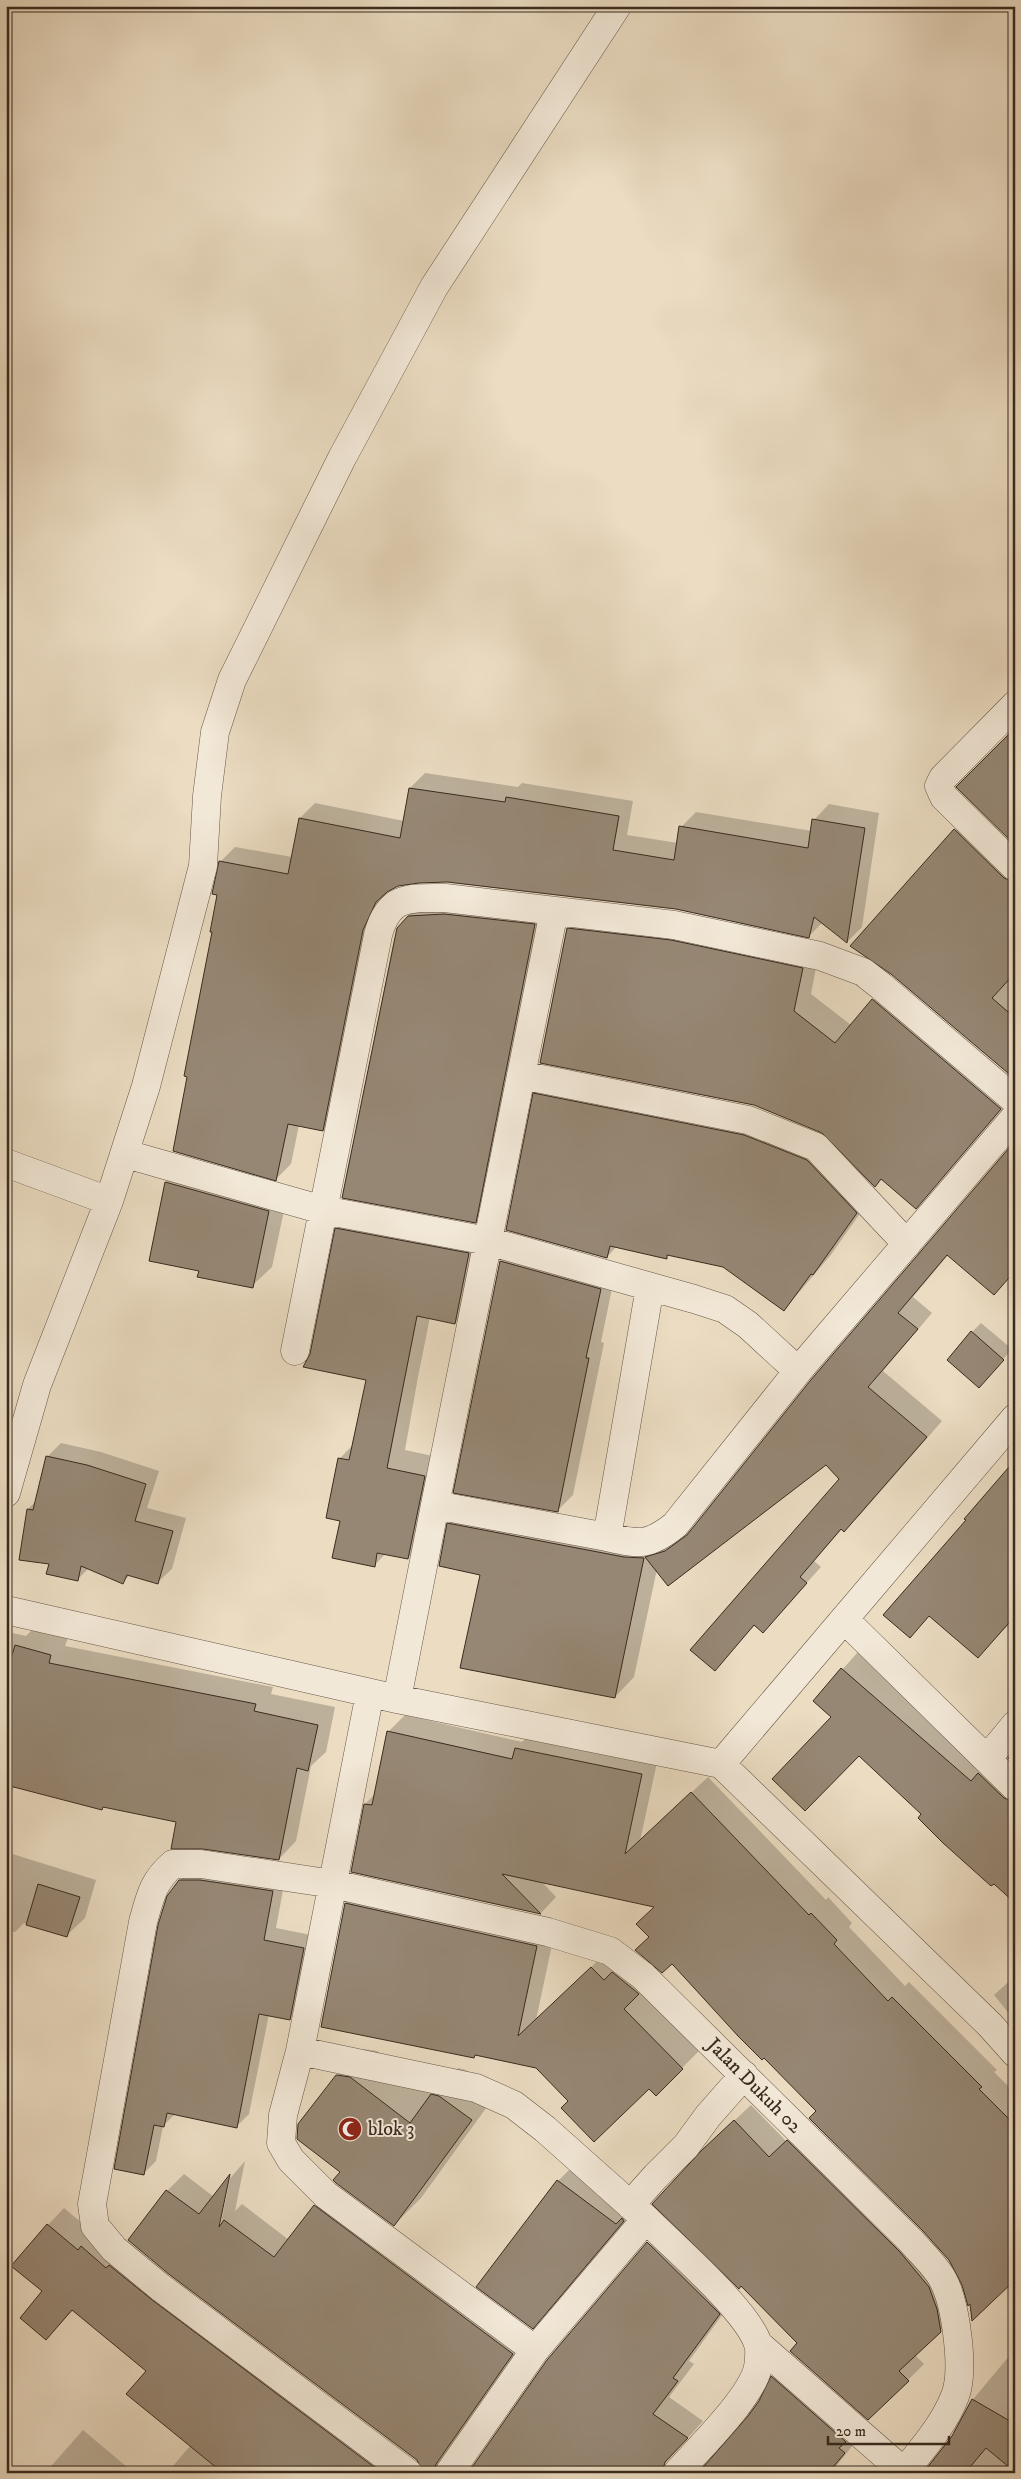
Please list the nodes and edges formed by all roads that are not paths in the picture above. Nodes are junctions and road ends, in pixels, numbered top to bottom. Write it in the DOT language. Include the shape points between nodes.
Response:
graph roads {
  1 [pos="617,6"];
  2 [pos="1015,705"];
  3 [pos="1015,867"];
  4 [pos="554,911"];
  5 [pos="521,1075"];
  6 [pos="1015,1100"];
  7 [pos="1015,1117"];
  8 [pos="126,1154"];
  9 [pos="6,1163"];
  10 [pos="110,1201"];
  11 [pos="323,1210"];
  12 [pos="488,1241"];
  13 [pos="907,1244"];
  14 [pos="650,1288"];
  15 [pos="295,1350"];
  16 [pos="798,1371"];
  17 [pos="1015,1418"];
  18 [pos="6,1493"];
  19 [pos="435,1506"];
  20 [pos="606,1537"];
  21 [pos="6,1610"];
  22 [pos="844,1619"];
  23 [pos="370,1693"];
  24 [pos="397,1699"];
  25 [pos="1015,1725"];
  26 [pos="987,1759"];
  27 [pos="721,1764"];
  28 [pos="1015,1787"];
  29 [pos="333,1884"];
  30 [pos="300,2051"];
  31 [pos="1015,2053"];
  32 [pos="744,2075"];
  33 [pos="638,2212"];
  34 [pos="758,2344"];
  35 [pos="535,2350"];
  36 [pos="408,2473"];
  37 [pos="449,2473"];
  38 [pos="678,2473"];
  39 [pos="904,2473"];
  1 -- 8 [label="street" via="434,287 342,458 232,680 214,732 204,866"];
  2 -- 3 [label="street" via="943,778 939,786 944,797"];
  4 -- 5 [label="street"];
  4 -- 6 [label="street" via="674,926 820,956 844,964 863,972 881,986"];
  4 -- 11 [label="street" via="445,898 412,898 391,907 382,918"];
  5 -- 12 [label="street"];
  5 -- 13 [label="street" via="748,1120 808,1143 816,1147"];
  7 -- 13 [label="street"];
  8 -- 10 [label="street"];
  8 -- 11 [label="street"];
  9 -- 10 [label="street"];
  10 -- 18 [label="street" via="37,1385"];
  11 -- 12 [label="street"];
  11 -- 15 [label="street"];
  12 -- 14 [label="street"];
  12 -- 19 [label="street"];
  13 -- 16 [label="street"];
  14 -- 16 [label="street" via="725,1309"];
  14 -- 20 [label="street"];
  16 -- 20 [label="street" via="675,1525 652,1541 637,1544"];
  17 -- 22 [label="street"];
  19 -- 20 [label="street"];
  19 -- 24 [label="street"];
  21 -- 23 [label="street"];
  22 -- 26 [label="street"];
  22 -- 27 [label="street"];
  23 -- 24 [label="street"];
  23 -- 29 [label="street"];
  24 -- 27 [label="street"];
  25 -- 26 [label="street"];
  26 -- 28 [label="street"];
  27 -- 31 [label="street"];
  29 -- 30 [label="street"];
  29 -- 32 [label="street, Jalan Dukuh 02" via="548,1932 610,1951 643,1976"];
  29 -- 36 [label="street, Jalan Dukuh 02" via="201,1864 172,1864 160,1875 150,1894 143,1922 92,2204 94,2226 114,2249 160,2287"];
  30 -- 33 [label="street" via="476,2088 514,2105"];
  30 -- 35 [label="street" via="284,2115 281,2144 291,2160 326,2196"];
  32 -- 33 [label="street" via="686,2146 656,2176"];
  32 -- 39 [label="street, Jalan Dukuh 02" via="911,2241 943,2280 957,2325 960,2360 956,2395 932,2437"];
  33 -- 34 [label="street" via="728,2300"];
  33 -- 35 [label="street"];
  34 -- 38 [label="street" via="758,2367 744,2396"];
  34 -- 39 [label="street"];
  35 -- 37 [label="street"];
}
